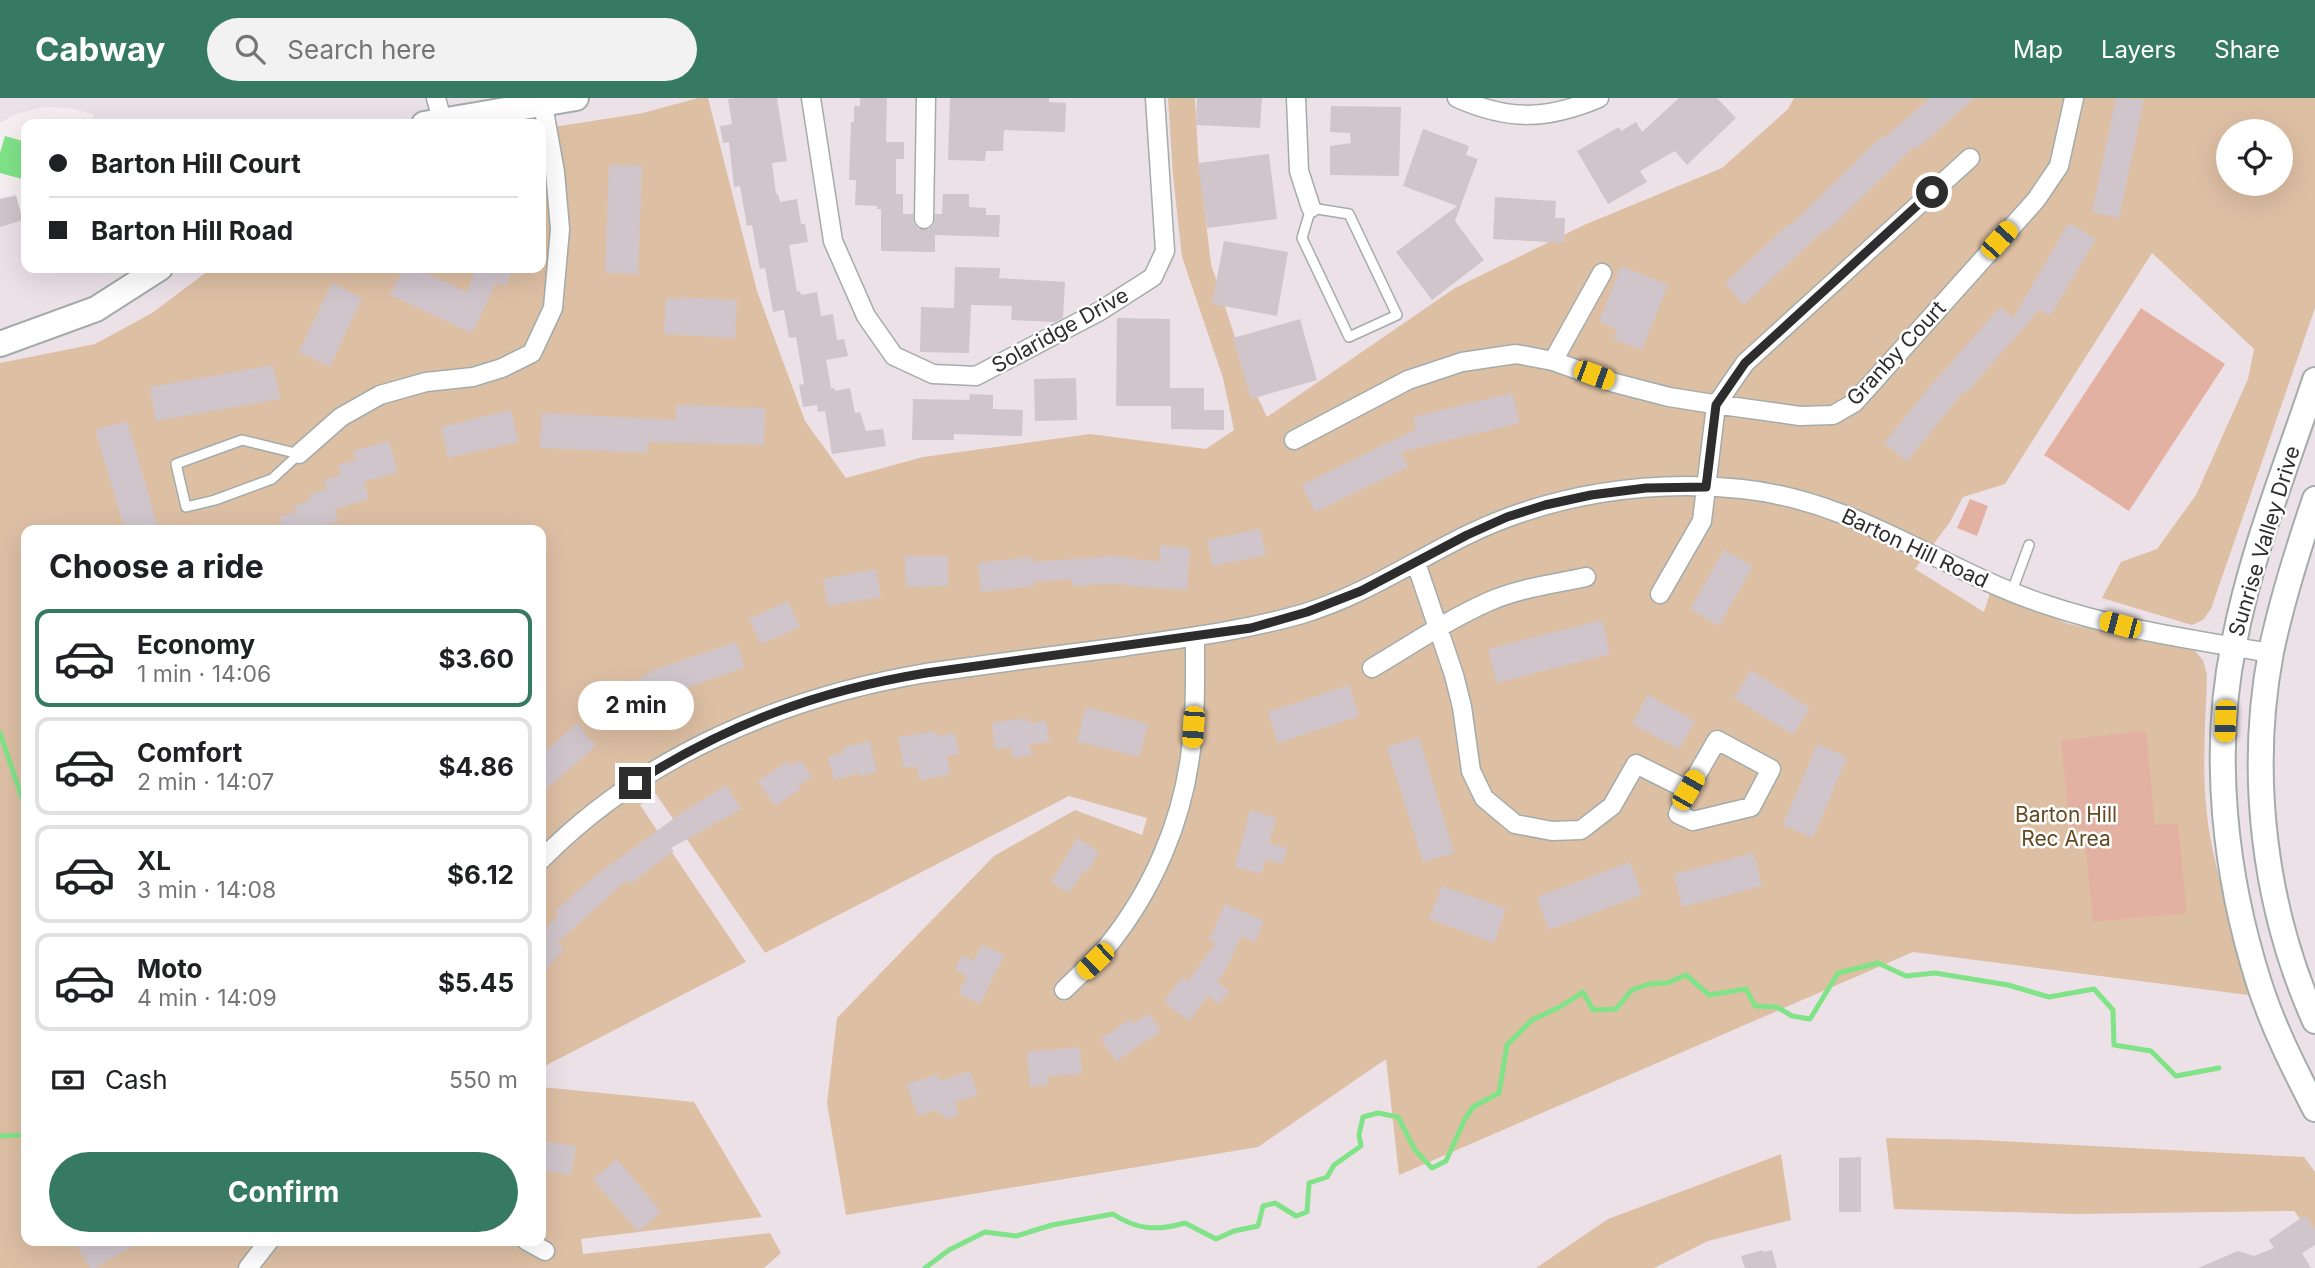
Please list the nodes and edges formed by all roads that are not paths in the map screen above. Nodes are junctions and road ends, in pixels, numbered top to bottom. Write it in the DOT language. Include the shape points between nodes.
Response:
graph roads {
  1 [pos="576,98"];
  2 [pos="811,98"];
  3 [pos="926,98"];
  4 [pos="1155,98"];
  5 [pos="1296,98"];
  6 [pos="1457,98"];
  7 [pos="1599,98"];
  8 [pos="2074,98"];
  9 [pos="543,105"];
  10 [pos="434,114"];
  11 [pos="546,119"];
  12 [pos="546,122"];
  13 [pos="1970,158"];
  14 [pos="1311,208"];
  15 [pos="924,219"];
  16 [pos="152,273"];
  17 [pos="1602,273"];
  18 [pos="0,344"];
  19 [pos="1553,361"];
  20 [pos="2315,380"];
  21 [pos="1716,405"];
  22 [pos="1294,440"];
  23 [pos="299,454"];
  24 [pos="1706,487"];
  25 [pos="2315,499"];
  26 [pos="2029,545"];
  27 [pos="1416,563"];
  28 [pos="1586,577"];
  29 [pos="2012,591"];
  30 [pos="1660,594"];
  31 [pos="1438,628"];
  32 [pos="1195,636"];
  33 [pos="2233,647"];
  34 [pos="2271,653"];
  35 [pos="1372,668"];
  36 [pos="1688,790"];
  37 [pos="546,856"];
  38 [pos="1064,990"];
  39 [pos="2315,1021"];
  40 [pos="2315,1109"];
  41 [pos="266,1246"];
  42 [pos="536,1246"];
  43 [pos="545,1251"];
  44 [pos="248,1268"];
  1 -- 9 [label="main road"];
  2 -- 4 [label="street, Solaridge Drive" via="833,241 866,316 894,356 933,374 976,376 1100,311 1153,277 1165,251"];
  3 -- 15 [label="street"];
  5 -- 14 [label="street" via="1299,171"];
  6 -- 7 [label="street" via="1518,116 1560,112"];
  8 -- 21 [label="street, Granby Court" via="2059,166 2036,200 1854,403 1833,415 1800,416"];
  9 -- 10 [label="main road"];
  9 -- 11 [label="street"];
  12 -- 23 [label="street" via="559,229 553,308 532,353 473,377 426,382 380,395 341,417"];
  13 -- 21 [label="street" via="1745,363"];
  14 -- 14 [label="lane" via="1349,214 1397,315 1349,337 1301,238"];
  16 -- 18 [label="main road" via="96,309"];
  17 -- 19 [label="street"];
  19 -- 21 [label="street, Granby Court" via="1642,390"];
  19 -- 22 [label="street, Granby Court" via="1516,354 1462,362 1408,380"];
  20 -- 33 [label="main road, Sunrise Valley Drive" via="2263,534"];
  21 -- 24 [label="street"];
  23 -- 23 [label="lane" via="243,440 176,464 186,507 272,479"];
  24 -- 27 [label="street, Barton Hill Road" via="1646,488 1545,505 1507,517"];
  24 -- 29 [label="street, Barton Hill Road" via="1780,494 1825,507"];
  24 -- 30 [label="street" via="1702,521"];
  25 -- 34 [label="main road, Sunrise Valley Drive" via="2288,577"];
  26 -- 29 [label="lane"];
  27 -- 31 [label="street"];
  27 -- 32 [label="street, Barton Hill Road" via="1381,583 1307,612 1251,628"];
  28 -- 31 [label="street" via="1492,600"];
  29 -- 33 [label="street, Barton Hill Road" via="2140,630"];
  31 -- 35 [label="street"];
  31 -- 36 [label="street" via="1462,707 1471,771 1484,798 1515,824 1552,831 1581,830 1612,806 1636,764"];
  32 -- 37 [label="street, Barton Hill Road" via="901,677 813,699 741,726 674,759 588,818"];
  32 -- 38 [label="street" via="1191,749 1173,827 1138,903 1107,947"];
  33 -- 34 [label="street, Barton Hill Road"];
  33 -- 40 [label="main road, Sunrise Valley Drive" via="2224,763 2227,840 2236,892 2259,985"];
  34 -- 39 [label="main road, Sunrise Valley Drive" via="2261,754 2266,845 2290,955"];
  36 -- 36 [label="street" via="1678,814 1693,821 1751,807 1771,769 1717,740"];
  41 -- 44 [label="street"];
  42 -- 43 [label="street"];
}
